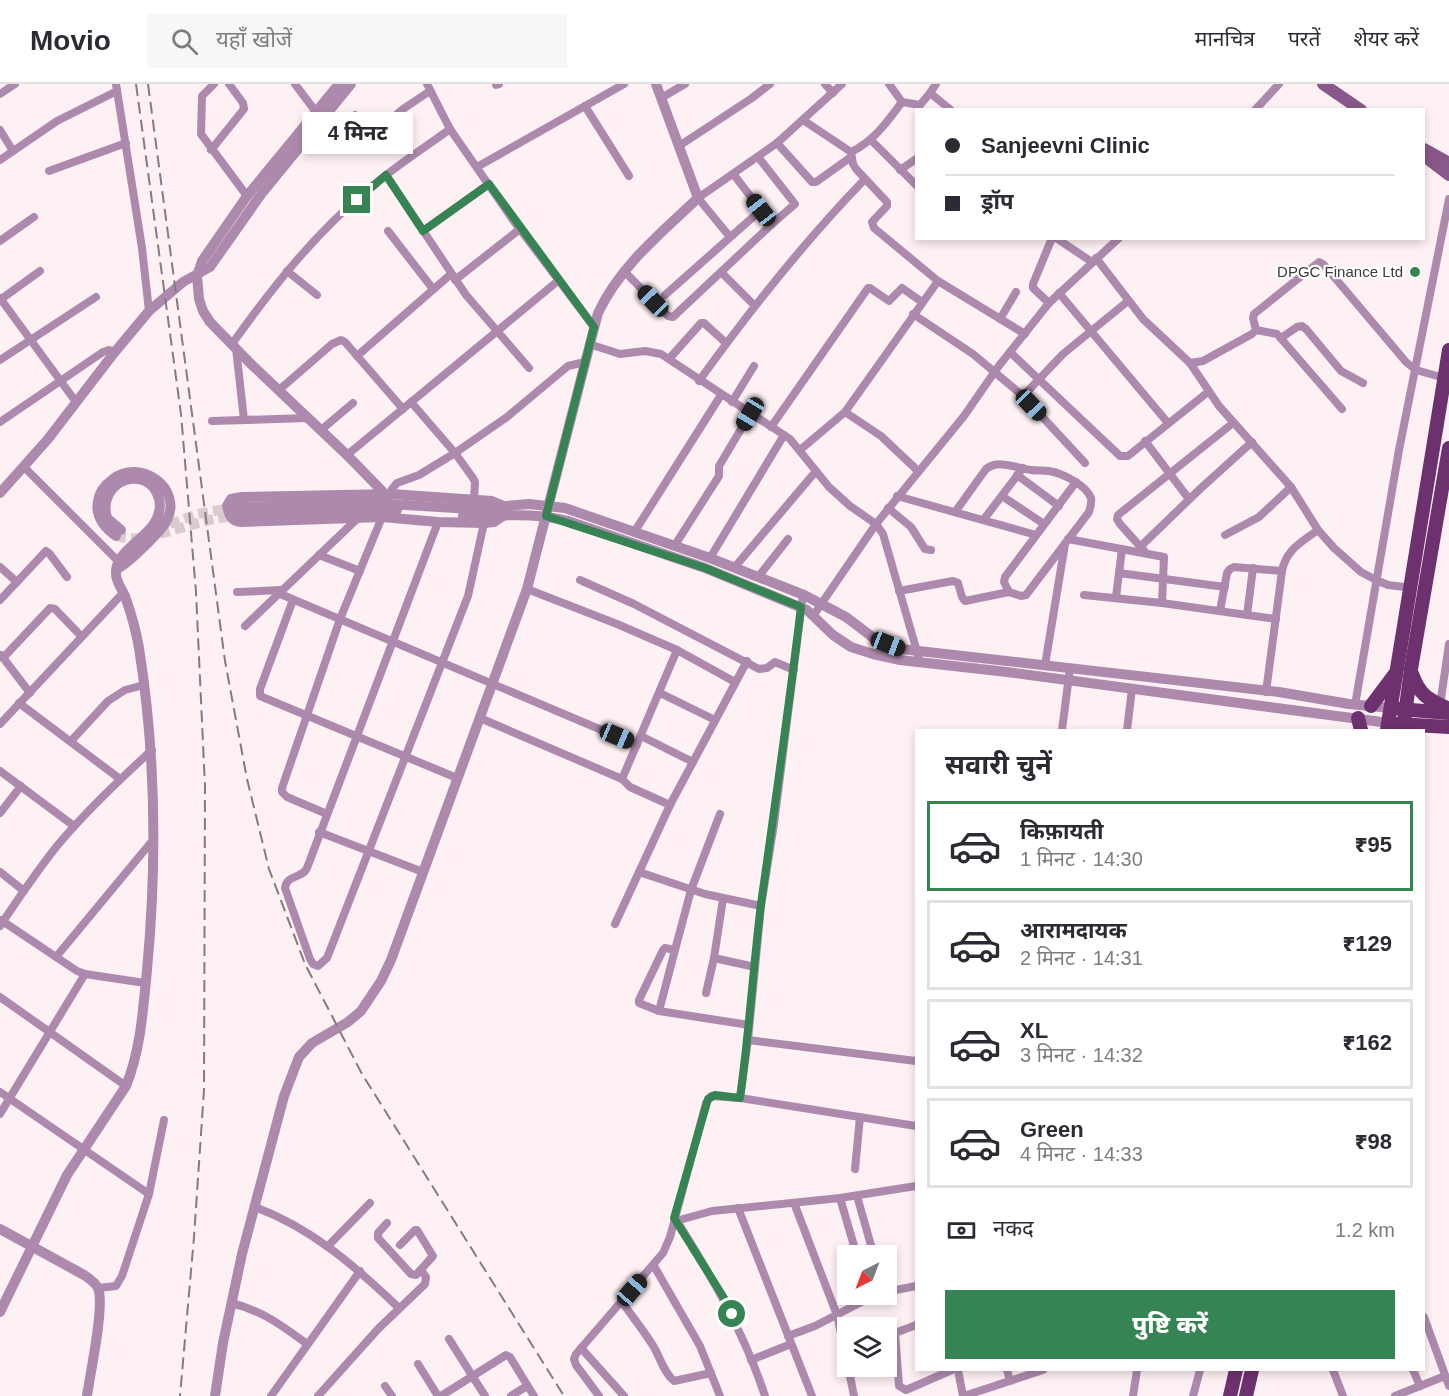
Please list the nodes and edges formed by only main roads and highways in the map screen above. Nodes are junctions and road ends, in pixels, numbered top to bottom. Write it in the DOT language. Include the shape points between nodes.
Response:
graph roads {
  1 [pos="1323,84"];
  2 [pos="1358,108"];
  3 [pos="1425,149"];
  4 [pos="1425,157"];
  5 [pos="1449,163"];
  6 [pos="1449,175"];
  7 [pos="1449,350"];
  8 [pos="1447,378"];
  9 [pos="1449,448"];
  10 [pos="1404,670"];
  11 [pos="1371,706"];
  12 [pos="1391,708"];
  13 [pos="1406,709"];
  14 [pos="1446,709"];
  15 [pos="1388,727"];
  16 [pos="1403,728"];
  17 [pos="1449,728"];
  18 [pos="1425,736"];
  19 [pos="1236,1371"];
  20 [pos="1252,1371"];
  21 [pos="1230,1396"];
  22 [pos="1246,1396"];
  1 -- 2 [label="main road"];
  3 -- 5 [label="main road"];
  4 -- 6 [label="main road"];
  7 -- 8 [label="main road"];
  8 -- 10 [label="main road" via="1410,588"];
  9 -- 10 [label="main road" via="1426,587"];
  10 -- 11 [label="main road"];
  10 -- 12 [label="main road"];
  10 -- 13 [label="main road"];
  10 -- 14 [label="main road" via="1418,689"];
  12 -- 13 [label="main road"];
  12 -- 15 [label="main road"];
  13 -- 14 [label="main road"];
  13 -- 16 [label="main road"];
  15 -- 16 [label="main road"];
  16 -- 17 [label="main road"];
  17 -- 18 [label="main road"];
  19 -- 21 [label="main road"];
  20 -- 22 [label="main road"];
}
